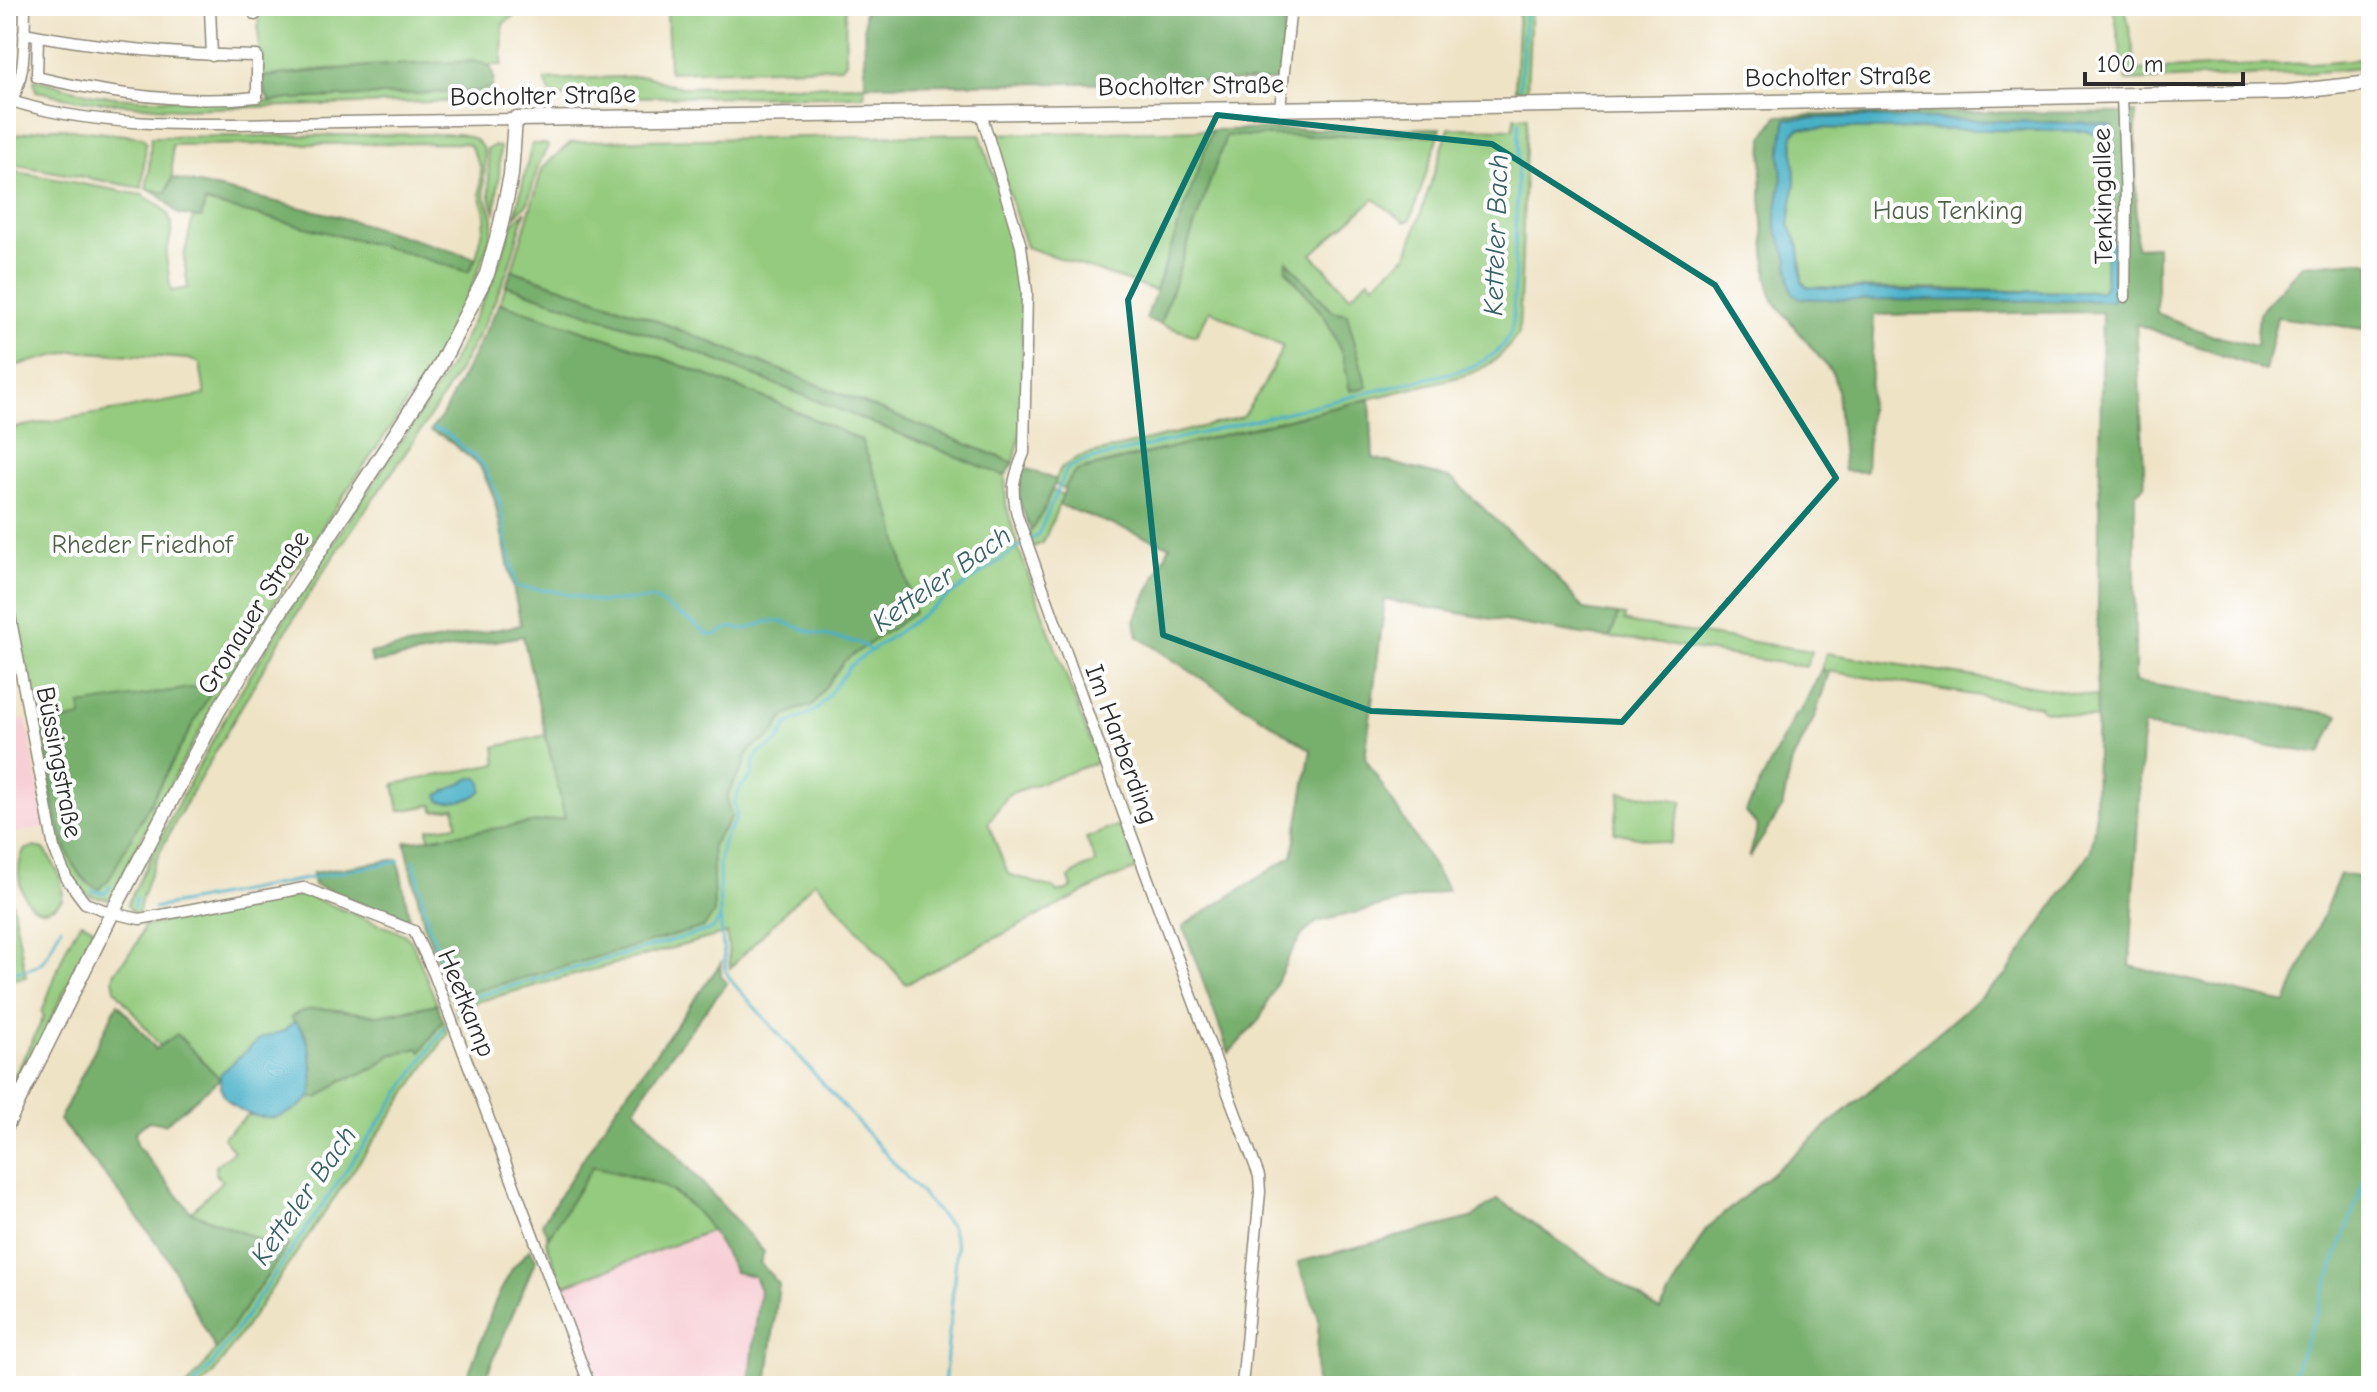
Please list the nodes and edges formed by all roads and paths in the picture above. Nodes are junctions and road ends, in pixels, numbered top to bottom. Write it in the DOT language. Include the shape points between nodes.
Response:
graph roads {
  1 [pos="25,6"];
  2 [pos="142,6"];
  3 [pos="1291,6"];
  4 [pos="155,7"];
  5 [pos="210,8"];
  6 [pos="24,33"];
  7 [pos="38,36"];
  8 [pos="212,56"];
  9 [pos="2371,83"];
  10 [pos="2122,95"];
  11 [pos="8,104"];
  12 [pos="1280,108"];
  13 [pos="981,113"];
  14 [pos="515,119"];
  15 [pos="2125,297"];
  16 [pos="6,594"];
  17 [pos="112,913"];
  18 [pos="6,1126"];
  19 [pos="590,1386"];
  20 [pos="1242,1386"];
  1 -- 6 [label="street"];
  2 -- 4 [label="street"];
  3 -- 12 [label="street"];
  5 -- 8 [label="street"];
  6 -- 7 [label="street"];
  6 -- 11 [label="street" via="19,84"];
  7 -- 8 [label="street"];
  7 -- 8 [label="street" via="37,77 148,97 257,97 257,56"];
  9 -- 10 [label="main road, Bocholter Straße" via="2288,92"];
  10 -- 12 [label="main road, Bocholter Straße"];
  10 -- 15 [label="street, Tenkingallee"];
  11 -- 14 [label="street, Bocholter Straße" via="189,124"];
  12 -- 13 [label="main road, Bocholter Straße"];
  13 -- 14 [label="main road, Bocholter Straße"];
  13 -- 20 [label="street, Im Harberding" via="1021,246 1027,292 1024,453 1012,494 1124,815 1259,1176"];
  14 -- 17 [label="main road, Gronauer Straße" via="511,175 487,274 438,369 218,711"];
  16 -- 17 [label="street, Büssingstraße" via="56,854 85,903"];
  17 -- 18 [label="main road, Gronauer Straße"];
  17 -- 19 [label="street, Heetkamp" via="140,919 304,888 414,931"];
}
